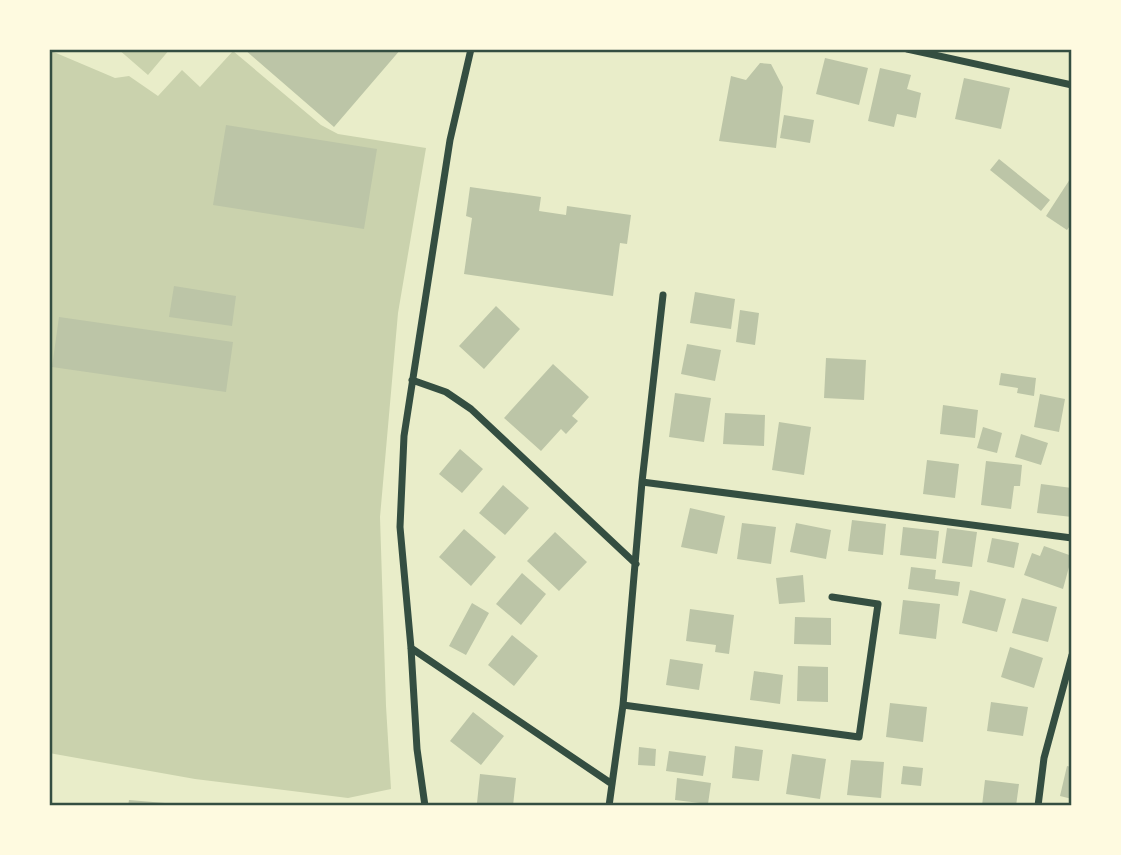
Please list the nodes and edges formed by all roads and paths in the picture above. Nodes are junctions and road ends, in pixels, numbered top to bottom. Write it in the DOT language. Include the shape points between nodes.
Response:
graph roads {
  1 [pos="471,49"];
  2 [pos="907,49"];
  3 [pos="1072,85"];
  4 [pos="663,295"];
  5 [pos="412,380"];
  6 [pos="642,482"];
  7 [pos="1072,538"];
  8 [pos="636,564"];
  9 [pos="832,597"];
  10 [pos="411,648"];
  11 [pos="1072,655"];
  12 [pos="623,705"];
  13 [pos="612,784"];
  14 [pos="425,806"];
  15 [pos="609,806"];
  16 [pos="1038,806"];
  1 -- 5 [label="street" via="450,140"];
  2 -- 3 [label="street"];
  4 -- 6 [label="street"];
  5 -- 8 [label="street" via="446,392 471,410"];
  5 -- 10 [label="street" via="400,527"];
  6 -- 7 [label="street"];
  6 -- 8 [label="street"];
  8 -- 12 [label="street"];
  9 -- 12 [label="street" via="878,604 859,737"];
  10 -- 13 [label="street"];
  10 -- 14 [label="street"];
  11 -- 16 [label="street" via="1045,758"];
  12 -- 13 [label="street"];
  13 -- 15 [label="street"];
}
